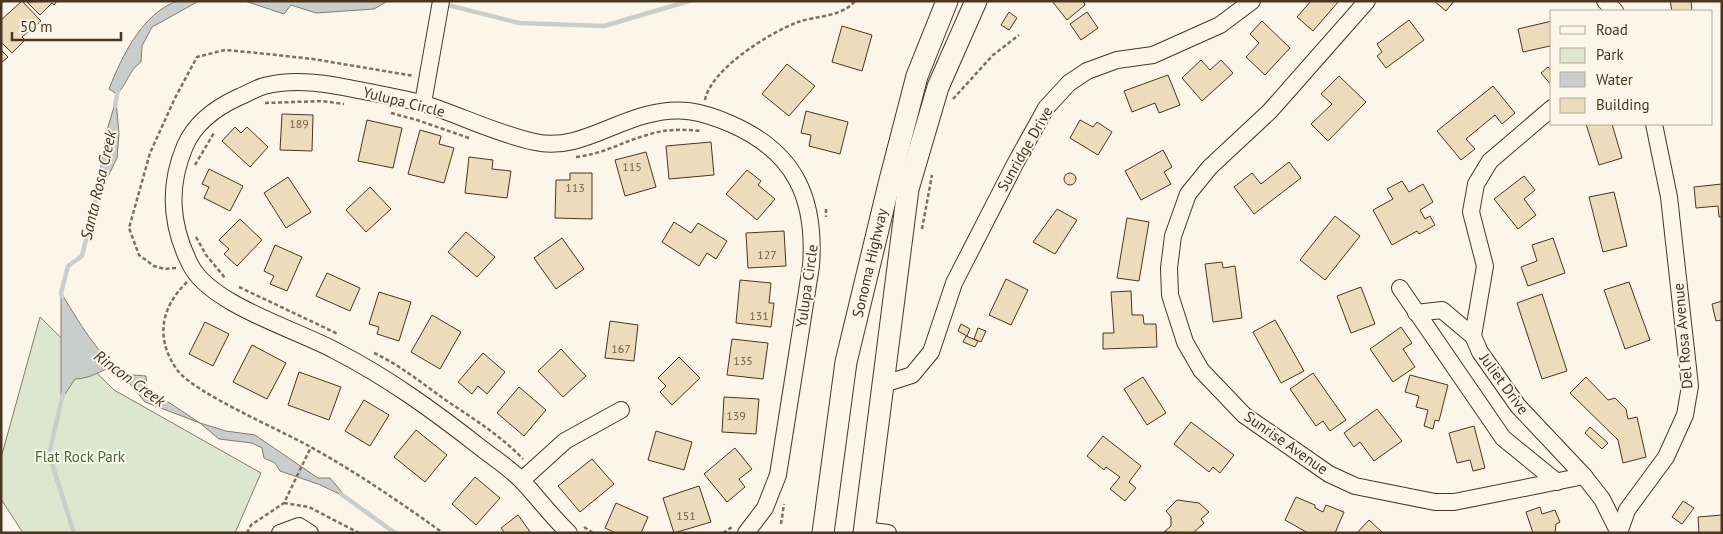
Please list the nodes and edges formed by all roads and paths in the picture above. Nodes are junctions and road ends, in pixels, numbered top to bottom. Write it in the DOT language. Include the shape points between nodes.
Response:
graph roads {
  1 [pos="441,1"];
  2 [pos="855,1"];
  3 [pos="947,1"];
  4 [pos="976,1"];
  5 [pos="1252,1"];
  6 [pos="1367,1"];
  7 [pos="1605,1"];
  8 [pos="1614,10"];
  9 [pos="1019,34"];
  10 [pos="423,74"];
  11 [pos="954,88"];
  12 [pos="953,100"];
  13 [pos="264,103"];
  14 [pos="423,103"];
  15 [pos="349,104"];
  16 [pos="948,106"];
  17 [pos="1550,110"];
  18 [pos="703,111"];
  19 [pos="384,112"];
  20 [pos="1654,125"];
  21 [pos="216,130"];
  22 [pos="704,131"];
  23 [pos="476,141"];
  24 [pos="568,158"];
  25 [pos="934,166"];
  26 [pos="193,170"];
  27 [pos="922,230"];
  28 [pos="196,236"];
  29 [pos="206,255"];
  30 [pos="189,274"];
  31 [pos="1400,288"];
  32 [pos="1416,313"];
  33 [pos="1473,336"];
  34 [pos="884,384"];
  35 [pos="621,410"];
  36 [pos="311,447"];
  37 [pos="1584,476"];
  38 [pos="522,480"];
  39 [pos="1557,482"];
  40 [pos="284,503"];
  41 [pos="740,529"];
  42 [pos="864,531"];
  43 [pos="247,533"];
  44 [pos="280,533"];
  45 [pos="310,533"];
  46 [pos="359,533"];
  47 [pos="443,533"];
  48 [pos="569,533"];
  49 [pos="723,533"];
  50 [pos="823,533"];
  51 [pos="888,533"];
  52 [pos="1619,533"];
  1 -- 10 [label="street"];
  2 -- 18 [label="path" via="851,6 798,22 753,44 724,70 706,95"];
  3 -- 50 [label="main road, Sonoma Highway" via="917,76 846,362"];
  4 -- 34 [label="main road, Sonoma Highway" via="938,87 908,189"];
  5 -- 34 [label="street, Sunridge Drive" via="1220,25 1187,40 1153,55 1117,60 1087,71 1069,83 1046,108 1010,173 954,283 931,352 912,375"];
  6 -- 39 [label="street, Sunrise Avenue" via="1270,111 1210,167 1188,194 1173,236 1169,268 1170,295 1186,342 1201,370 1244,415 1329,474 1355,486 1435,502 1454,502"];
  7 -- 8 [label="street"];
  9 -- 12 [label="path" via="993,55"];
  10 -- 14 [label="street"];
  10 -- 30 [label="path" via="225,50 197,57 150,153 129,228 139,255 154,266 164,269 177,267"];
  11 -- 16 [label="path"];
  13 -- 15 [label="path" via="322,101"];
  14 -- 18 [label="street, Yulupa Circle" via="539,144 578,140 646,115 676,110"];
  14 -- 30 [label="street, Yulupa Circle" via="313,82 264,86 219,106 190,135 177,165 172,192 173,214"];
  17 -- 33 [label="street, Juliet Drive" via="1490,161 1476,184 1471,212 1485,266"];
  18 -- 41 [label="street, Yulupa Circle" via="753,134 780,155 803,190 813,238 778,474 765,508"];
  19 -- 23 [label="path"];
  20 -- 52 [label="street, Del Rosa Avenue" via="1669,197 1690,386 1685,414 1666,457 1627,510"];
  21 -- 26 [label="path"];
  22 -- 24 [label="path" via="664,130 595,155"];
  25 -- 27 [label="path"];
  28 -- 29 [label="path"];
  30 -- 36 [label="path" via="174,294 162,330 169,356 179,372 200,388"];
  30 -- 38 [label="street, Yulupa Circle" via="216,293 334,350 425,404"];
  31 -- 32 [label="street"];
  32 -- 33 [label="street" via="1442,310"];
  32 -- 39 [label="street" via="1503,438"];
  33 -- 37 [label="street, Juliet Drive" via="1480,352 1518,406"];
  34 -- 42 [label="main road, Sonoma Highway"];
  35 -- 38 [label="street" via="565,441"];
  36 -- 40 [label="path"];
  36 -- 47 [label="path" via="376,485"];
  37 -- 39 [label="street, Sunrise Avenue"];
  37 -- 52 [label="street" via="1602,499"];
  38 -- 48 [label="street, Yulupa Circle" via="548,514"];
  40 -- 43 [label="path" via="251,525"];
  40 -- 46 [label="path" via="309,507"];
  41 -- 49 [label="path"];
  42 -- 51 [label="street"];
  44 -- 45 [label="street" via="299,526"];
}
